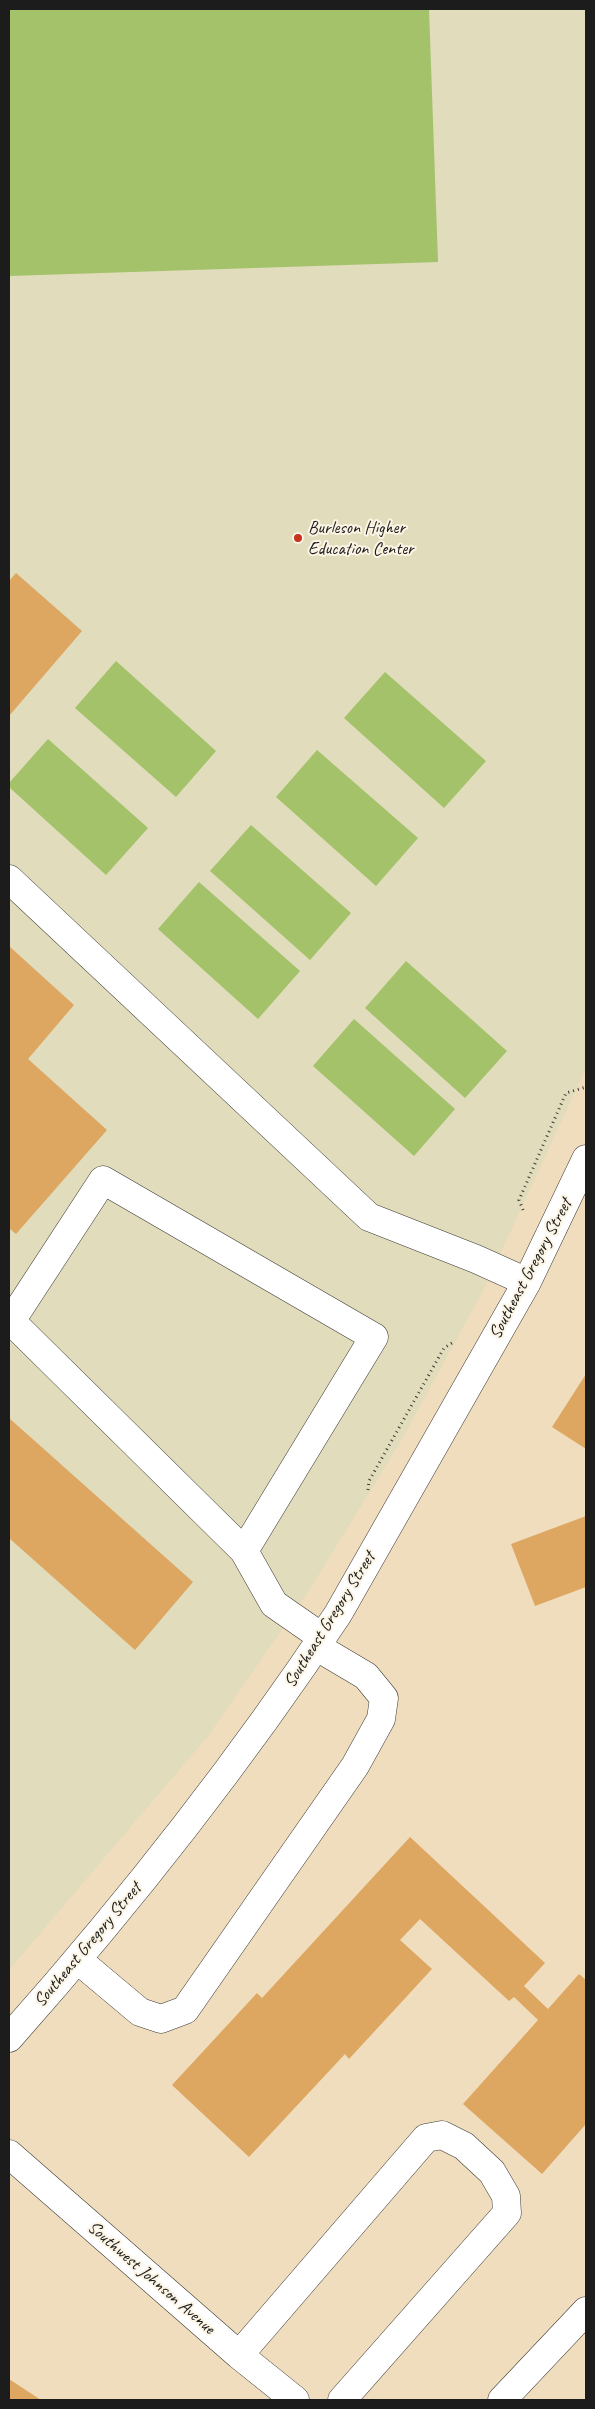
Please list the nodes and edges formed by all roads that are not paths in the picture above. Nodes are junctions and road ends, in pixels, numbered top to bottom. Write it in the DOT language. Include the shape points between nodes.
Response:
graph roads {
  1 [pos="9,879"];
  2 [pos="586,1161"];
  3 [pos="527,1282"];
  4 [pos="244,1551"];
  5 [pos="320,1642"];
  6 [pos="78,1960"];
  7 [pos="9,2038"];
  8 [pos="9,2154"];
  9 [pos="586,2311"];
  10 [pos="239,2356"];
  11 [pos="295,2400"];
  12 [pos="342,2400"];
  13 [pos="502,2400"];
  1 -- 3 [label="street" via="369,1217"];
  2 -- 3 [label="street, Southeast Gregory Street"];
  3 -- 5 [label="street, Southeast Gregory Street"];
  4 -- 4 [label="street" via="11,1322 103,1180 374,1337"];
  4 -- 5 [label="street" via="274,1604"];
  5 -- 6 [label="street, Southeast Gregory Street" via="220,1780"];
  5 -- 6 [label="street" via="366,1676 384,1698 381,1719 355,1766 185,2010 161,2019 140,2012"];
  6 -- 7 [label="street, Southeast Gregory Street"];
  8 -- 10 [label="street, Southwest Johnson Avenue"];
  9 -- 13 [label="street"];
  10 -- 11 [label="street, Southwest Johnson Avenue"];
  10 -- 12 [label="street" via="426,2138 442,2135 464,2146 492,2172 506,2196 507,2213"];
}
